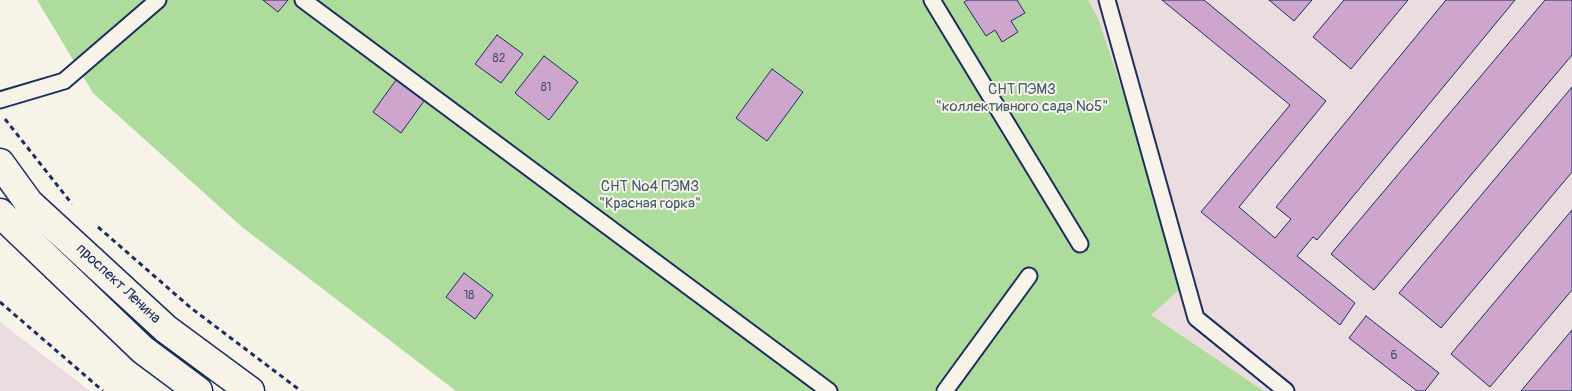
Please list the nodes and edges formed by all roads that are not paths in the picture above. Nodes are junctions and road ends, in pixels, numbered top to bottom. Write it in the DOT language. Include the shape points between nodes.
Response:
graph roads {
  1 [pos="158,0"];
  2 [pos="302,0"];
  3 [pos="932,0"];
  4 [pos="1107,0"];
  5 [pos="0,100"];
  6 [pos="0,163"];
  7 [pos="0,214"];
  8 [pos="1080,244"];
  9 [pos="1029,276"];
  10 [pos="198,391"];
  11 [pos="250,391"];
  12 [pos="828,391"];
  13 [pos="945,391"];
  14 [pos="1286,391"];
  1 -- 5 [label="lane" via="64,81"];
  2 -- 12 [label="lane"];
  3 -- 8 [label="lane"];
  4 -- 14 [label="lane" via="1196,318"];
  6 -- 11 [label="main road, проспект Ленина" via="29,203 166,329"];
  7 -- 10 [label="main road, проспект Ленина" via="143,350"];
  9 -- 13 [label="lane"];
}
